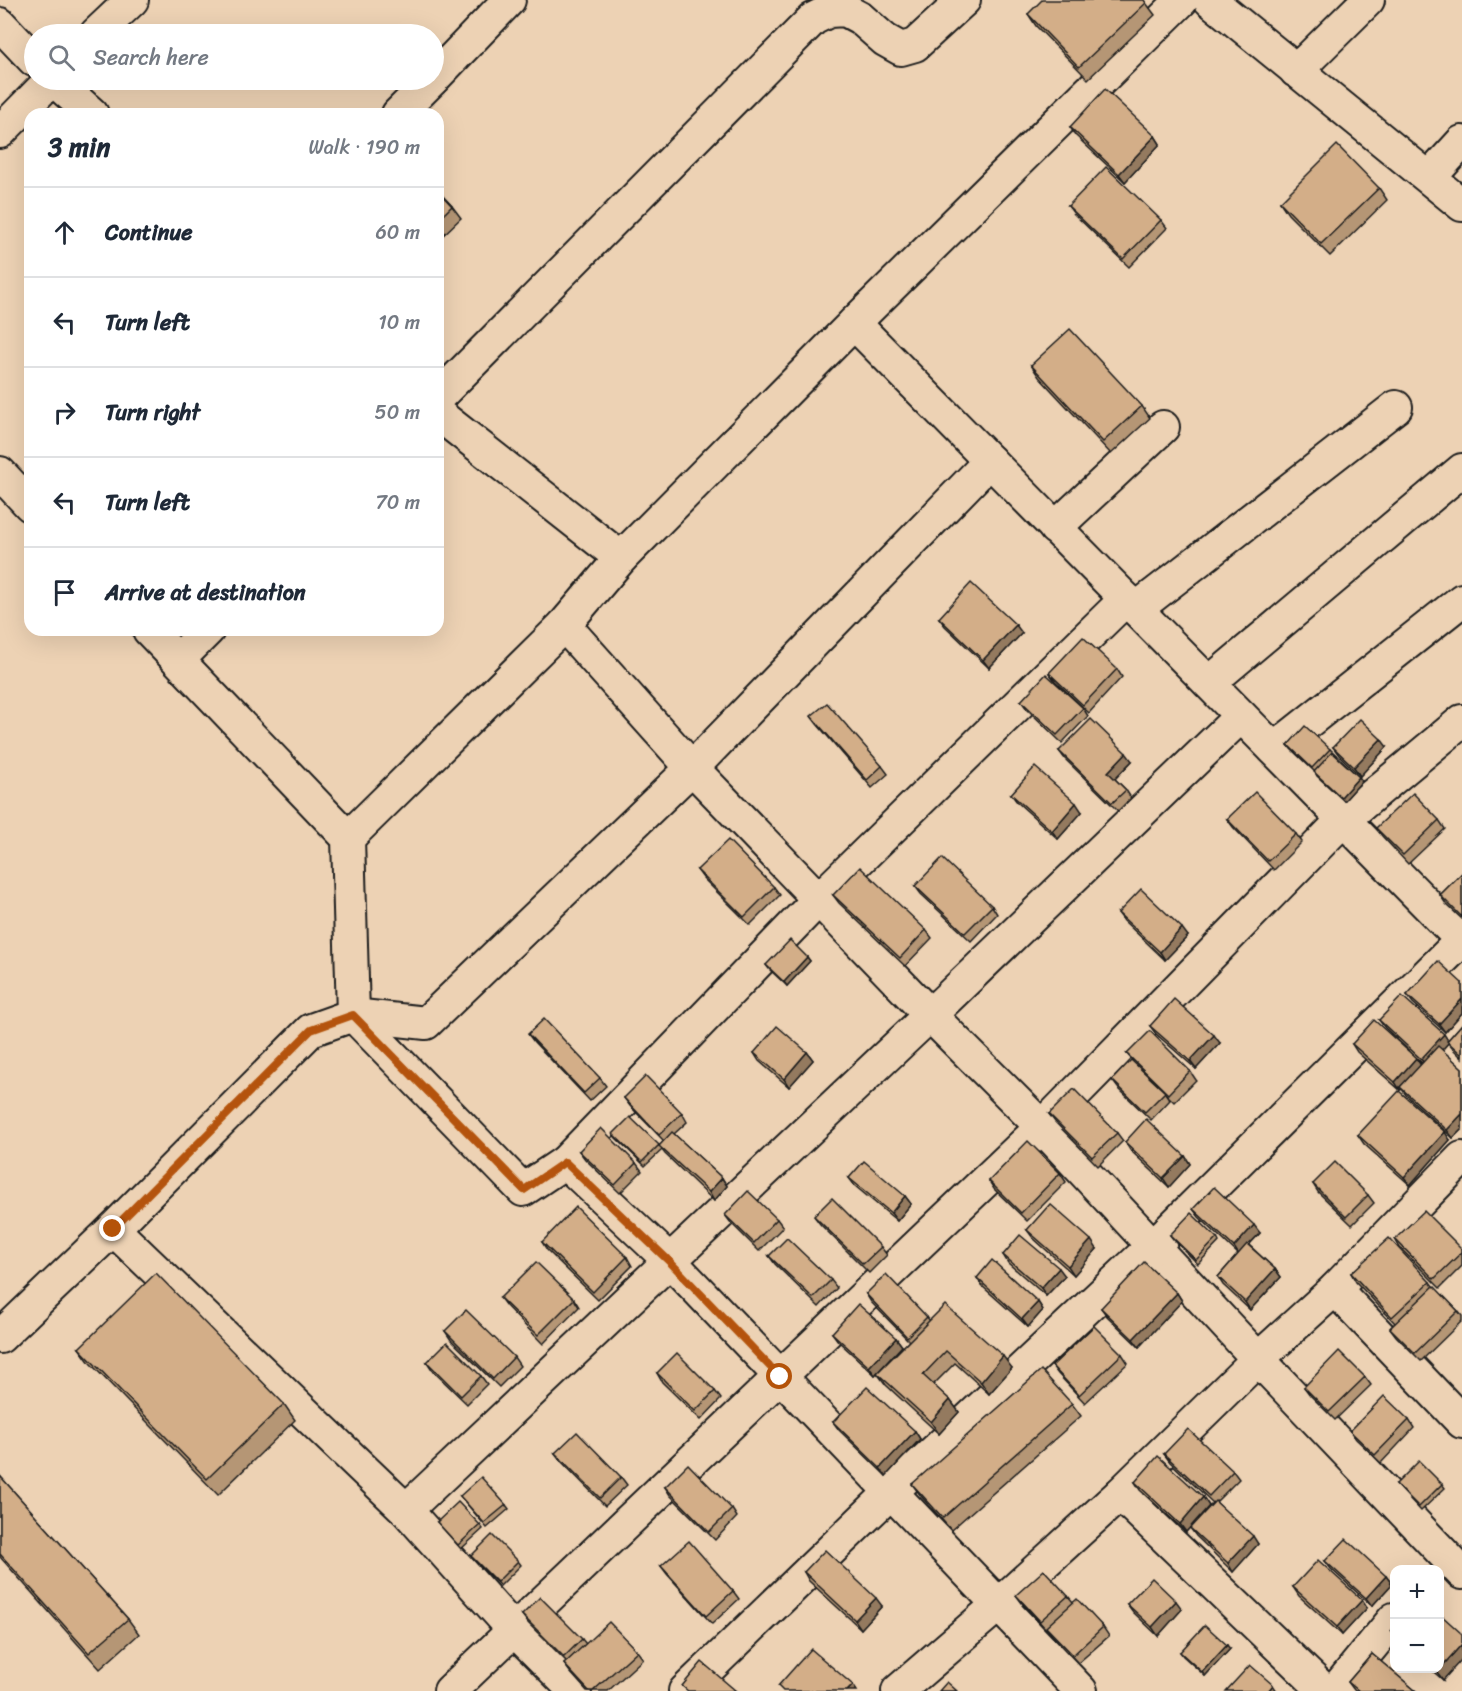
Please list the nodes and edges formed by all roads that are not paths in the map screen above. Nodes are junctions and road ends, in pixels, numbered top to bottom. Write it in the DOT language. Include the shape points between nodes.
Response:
graph roads {
  1 [pos="132,0"];
  2 [pos="509,0"];
  3 [pos="964,0"];
  4 [pos="1182,0"];
  5 [pos="1210,0"];
  6 [pos="1368,0"];
  7 [pos="0,24"];
  8 [pos="107,24"];
  9 [pos="24,49"];
  10 [pos="444,68"];
  11 [pos="1296,71"];
  12 [pos="42,90"];
  13 [pos="64,90"];
  14 [pos="422,90"];
  15 [pos="24,108"];
  16 [pos="24,108"];
  17 [pos="85,108"];
  18 [pos="404,108"];
  19 [pos="0,132"];
  20 [pos="1462,142"];
  21 [pos="1430,177"];
  22 [pos="1462,205"];
  23 [pos="854,323"];
  24 [pos="444,392"];
  25 [pos="1396,407"];
  26 [pos="444,419"];
  27 [pos="1163,427"];
  28 [pos="990,461"];
  29 [pos="1462,470"];
  30 [pos="0,474"];
  31 [pos="24,499"];
  32 [pos="1055,528"];
  33 [pos="621,558"];
  34 [pos="1462,600"];
  35 [pos="1131,604"];
  36 [pos="564,625"];
  37 [pos="155,636"];
  38 [pos="202,636"];
  39 [pos="178,660"];
  40 [pos="1209,683"];
  41 [pos="1241,716"];
  42 [pos="1462,721"];
  43 [pos="1274,749"];
  44 [pos="692,768"];
  45 [pos="1343,820"];
  46 [pos="348,838"];
  47 [pos="818,900"];
  48 [pos="1462,940"];
  49 [pos="353,1015"];
  50 [pos="930,1015"];
  51 [pos="1042,1127"];
  52 [pos="565,1162"];
  53 [pos="1460,1165"];
  54 [pos="113,1229"];
  55 [pos="1154,1246"];
  56 [pos="670,1262"];
  57 [pos="1335,1289"];
  58 [pos="0,1337"];
  59 [pos="1258,1359"];
  60 [pos="780,1377"];
  61 [pos="1462,1422"];
  62 [pos="891,1492"];
  63 [pos="1120,1494"];
  64 [pos="406,1510"];
  65 [pos="1451,1559"];
  66 [pos="998,1605"];
  67 [pos="1390,1625"];
  68 [pos="514,1630"];
  69 [pos="450,1691"];
  70 [pos="575,1691"];
  71 [pos="685,1691"];
  72 [pos="898,1691"];
  73 [pos="1081,1691"];
  74 [pos="1325,1691"];
  75 [pos="1335,1691"];
  1 -- 8 [label="street"];
  2 -- 10 [label="street"];
  3 -- 24 [label="street" via="915,45 901,49 845,10 829,11 813,19"];
  4 -- 23 [label="street"];
  5 -- 11 [label="street"];
  6 -- 11 [label="street"];
  7 -- 9 [label="street"];
  11 -- 21 [label="street"];
  12 -- 15 [label="street"];
  13 -- 17 [label="street"];
  14 -- 18 [label="street"];
  16 -- 19 [label="street"];
  20 -- 21 [label="street"];
  21 -- 22 [label="street"];
  23 -- 28 [label="street"];
  23 -- 33 [label="street"];
  25 -- 35 [label="street"];
  26 -- 33 [label="street"];
  27 -- 32 [label="street"];
  28 -- 32 [label="street"];
  28 -- 44 [label="street"];
  29 -- 40 [label="street"];
  30 -- 31 [label="street"];
  32 -- 35 [label="street"];
  33 -- 36 [label="street"];
  34 -- 43 [label="street"];
  35 -- 40 [label="street"];
  35 -- 47 [label="street"];
  36 -- 44 [label="street"];
  36 -- 46 [label="street"];
  37 -- 39 [label="street"];
  38 -- 39 [label="street"];
  39 -- 46 [label="street"];
  40 -- 41 [label="street"];
  41 -- 43 [label="street"];
  41 -- 50 [label="street"];
  42 -- 45 [label="street"];
  43 -- 45 [label="street"];
  44 -- 47 [label="street"];
  44 -- 49 [label="street" via="426,1023"];
  45 -- 48 [label="street"];
  45 -- 51 [label="street"];
  46 -- 49 [label="street"];
  47 -- 50 [label="street"];
  47 -- 52 [label="street"];
  48 -- 55 [label="street"];
  49 -- 52 [label="street" via="524,1190"];
  49 -- 54 [label="street" via="311,1030"];
  50 -- 51 [label="street"];
  50 -- 56 [label="street"];
  51 -- 55 [label="street"];
  51 -- 60 [label="street"];
  52 -- 56 [label="street"];
  53 -- 57 [label="street"];
  54 -- 58 [label="street"];
  54 -- 64 [label="street"];
  55 -- 59 [label="street"];
  55 -- 62 [label="street"];
  56 -- 60 [label="street"];
  56 -- 64 [label="street"];
  57 -- 59 [label="street"];
  57 -- 61 [label="street"];
  59 -- 63 [label="street"];
  59 -- 65 [label="street"];
  60 -- 62 [label="street"];
  60 -- 68 [label="street"];
  62 -- 66 [label="street"];
  62 -- 71 [label="street"];
  63 -- 66 [label="street"];
  63 -- 74 [label="street"];
  64 -- 68 [label="street"];
  66 -- 72 [label="street"];
  66 -- 73 [label="street"];
  67 -- 75 [label="street"];
  68 -- 69 [label="street"];
  68 -- 70 [label="street"];
}
